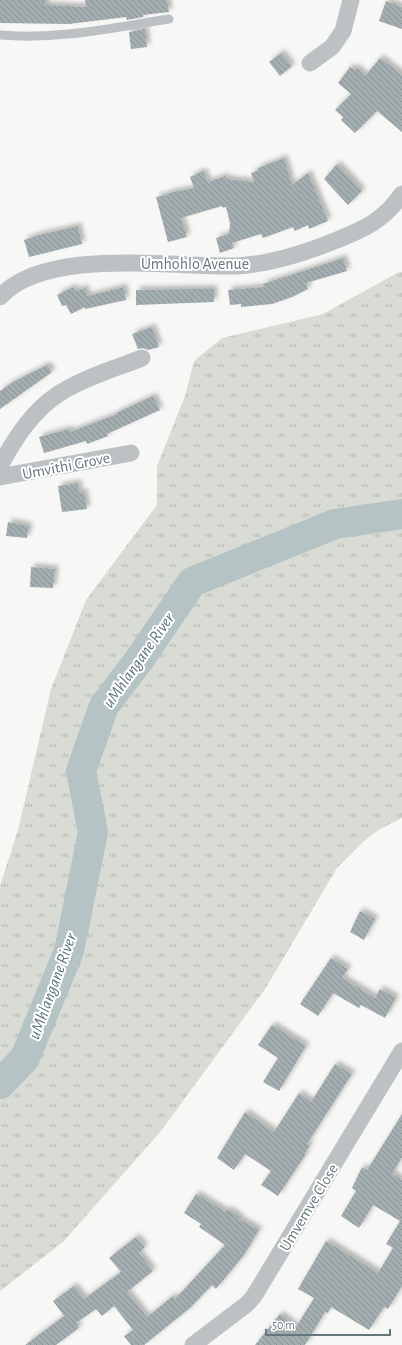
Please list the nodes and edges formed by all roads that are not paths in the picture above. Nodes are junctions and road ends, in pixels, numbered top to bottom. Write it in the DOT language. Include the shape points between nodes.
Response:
graph roads {
  1 [pos="351,0"];
  2 [pos="169,19"];
  3 [pos="0,35"];
  4 [pos="310,63"];
  5 [pos="402,194"];
  6 [pos="0,297"];
  7 [pos="142,358"];
  8 [pos="131,453"];
  9 [pos="0,466"];
  10 [pos="0,477"];
  11 [pos="402,1051"];
  12 [pos="193,1345"];
  1 -- 4 [label="street" via="343,31 332,47"];
  2 -- 3 [label="lane" via="70,35"];
  5 -- 6 [label="street, Umhohlo Avenue" via="386,214 372,225 316,248 274,261 239,266 112,262 32,276"];
  7 -- 9 [label="street, Umvithi Grove" via="58,394 23,429"];
  8 -- 10 [label="street, Umvithi Grove"];
  11 -- 12 [label="street, Umvemve Close" via="258,1290 247,1304"];
}
